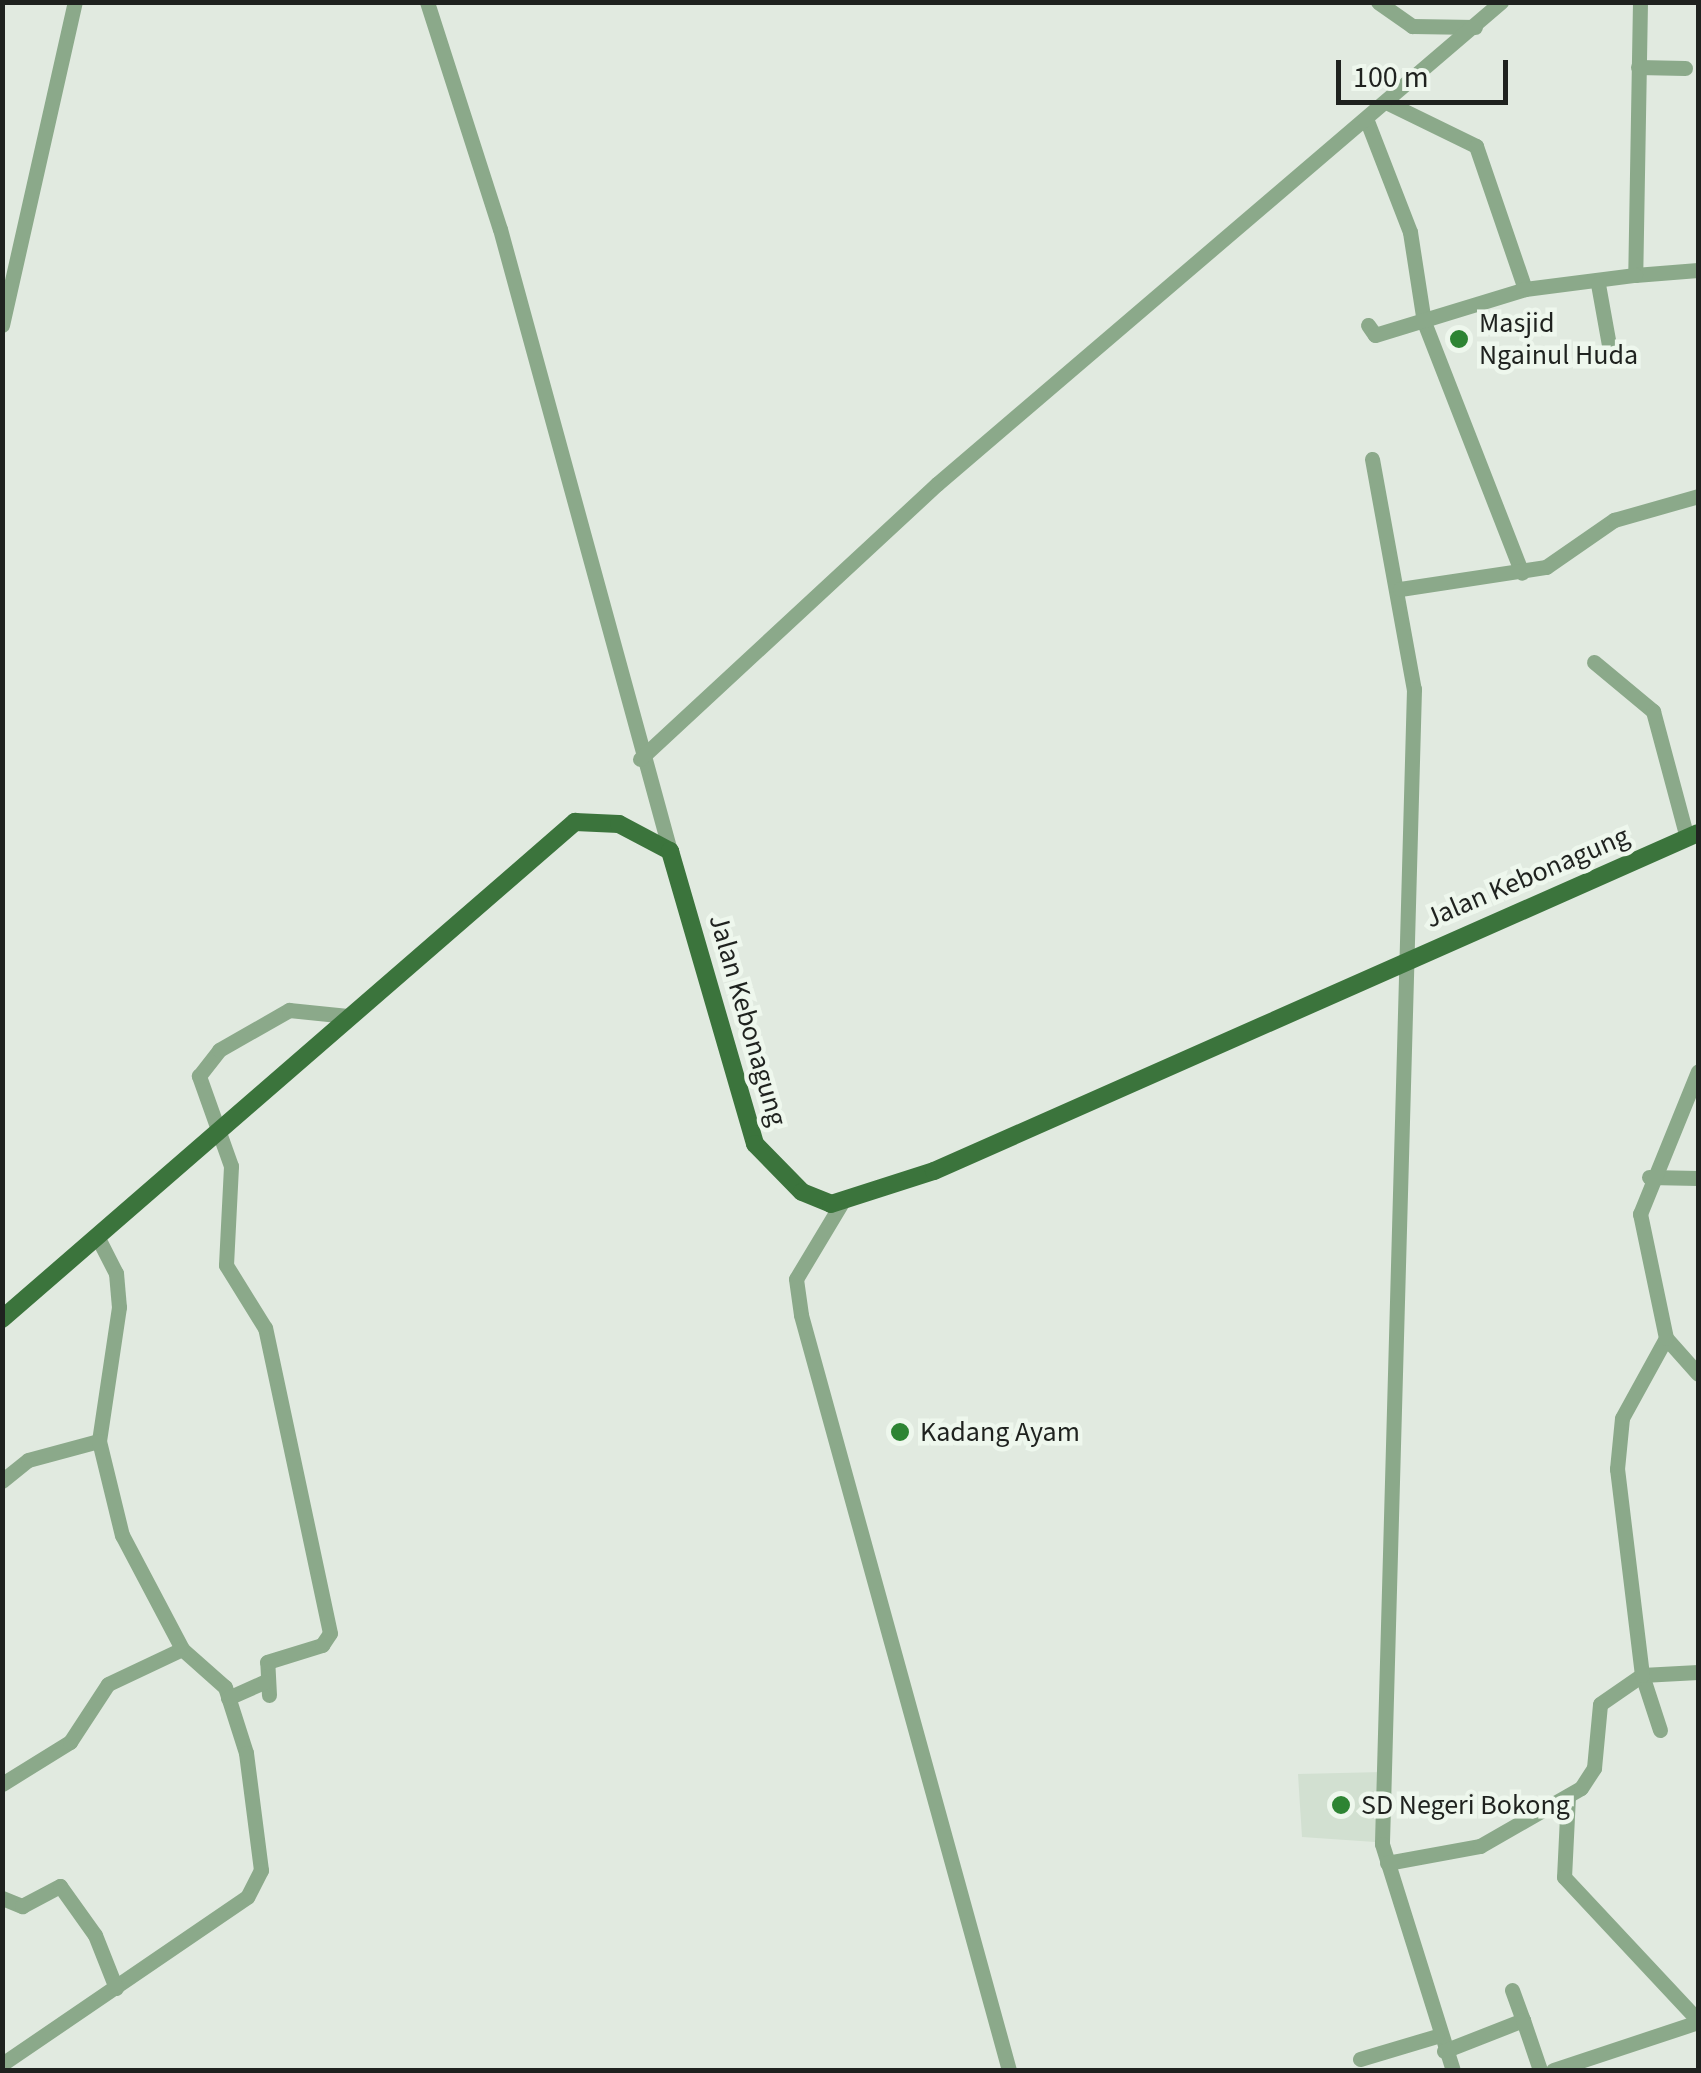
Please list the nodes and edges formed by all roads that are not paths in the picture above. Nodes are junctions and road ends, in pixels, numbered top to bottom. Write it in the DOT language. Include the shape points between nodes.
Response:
graph roads {
  1 [pos="75,2"];
  2 [pos="427,2"];
  3 [pos="1378,2"];
  4 [pos="1501,2"];
  5 [pos="1640,2"];
  6 [pos="1475,27"];
  7 [pos="1638,67"];
  8 [pos="1685,68"];
  9 [pos="1388,103"];
  10 [pos="1366,120"];
  11 [pos="1698,270"];
  12 [pos="1635,275"];
  13 [pos="1598,284"];
  14 [pos="1525,290"];
  15 [pos="4,306"];
  16 [pos="1424,322"];
  17 [pos="1368,324"];
  18 [pos="2,325"];
  19 [pos="1608,344"];
  20 [pos="1372,460"];
  21 [pos="1698,496"];
  22 [pos="1522,573"];
  23 [pos="1400,589"];
  24 [pos="1594,662"];
  25 [pos="640,759"];
  26 [pos="1692,836"];
  27 [pos="670,851"];
  28 [pos="1403,961"];
  29 [pos="348,1016"];
  30 [pos="1697,1078"];
  31 [pos="218,1133"];
  32 [pos="1649,1177"];
  33 [pos="1698,1178"];
  34 [pos="841,1204"];
  35 [pos="98,1240"];
  36 [pos="2,1319"];
  37 [pos="1666,1338"];
  38 [pos="1698,1374"];
  39 [pos="99,1440"];
  40 [pos="2,1481"];
  41 [pos="182,1649"];
  42 [pos="1698,1672"];
  43 [pos="1642,1675"];
  44 [pos="228,1698"];
  45 [pos="1660,1730"];
  46 [pos="2,1784"];
  47 [pos="1568,1796"];
  48 [pos="1387,1863"];
  49 [pos="2,1898"];
  50 [pos="116,1988"];
  51 [pos="1512,1990"];
  52 [pos="1522,2020"];
  53 [pos="1698,2021"];
  54 [pos="1440,2043"];
  55 [pos="1360,2059"];
  56 [pos="2,2064"];
  57 [pos="1009,2070"];
  58 [pos="1454,2070"];
  59 [pos="1540,2070"];
  60 [pos="1553,2070"];
  1 -- 15 [label="street"];
  2 -- 25 [label="street" via="500,230"];
  3 -- 6 [label="street" via="1412,26"];
  4 -- 6 [label="street"];
  5 -- 7 [label="street"];
  6 -- 9 [label="street"];
  7 -- 8 [label="street"];
  7 -- 12 [label="street"];
  9 -- 10 [label="street"];
  9 -- 14 [label="street" via="1458,130 1476,146"];
  10 -- 16 [label="street" via="1410,232"];
  10 -- 25 [label="street" via="937,484"];
  11 -- 12 [label="street"];
  12 -- 13 [label="street"];
  13 -- 14 [label="street"];
  13 -- 19 [label="street"];
  14 -- 16 [label="street"];
  15 -- 18 [label="street"];
  16 -- 17 [label="street" via="1375,335"];
  16 -- 22 [label="street"];
  20 -- 23 [label="street"];
  21 -- 22 [label="street" via="1614,520 1572,555"];
  22 -- 23 [label="street"];
  23 -- 28 [label="street" via="1414,689"];
  24 -- 26 [label="street" via="1653,710"];
  25 -- 27 [label="street"];
  26 -- 28 [label="main road, Jalan Kebonagung"];
  27 -- 29 [label="main road" via="619,824 566,825"];
  27 -- 34 [label="main road, Jalan Kebonagung" via="755,1144 802,1192"];
  28 -- 34 [label="main road, Jalan Kebonagung"];
  28 -- 48 [label="street"];
  29 -- 31 [label="main road"];
  29 -- 31 [label="street" via="293,1009 204,1063 200,1096"];
  30 -- 32 [label="street"];
  31 -- 35 [label="main road"];
  31 -- 44 [label="street" via="232,1166 226,1266 265,1328 330,1633 322,1645 266,1662 266,1689"];
  32 -- 33 [label="street"];
  32 -- 37 [label="street" via="1639,1225"];
  34 -- 57 [label="street" via="796,1279 801,1315"];
  35 -- 36 [label="main road"];
  35 -- 39 [label="street" via="119,1306"];
  37 -- 38 [label="street"];
  37 -- 43 [label="street" via="1622,1418 1617,1469"];
  39 -- 40 [label="street" via="28,1460"];
  39 -- 41 [label="street" via="114,1518"];
  41 -- 44 [label="street"];
  41 -- 46 [label="street" via="108,1684 70,1742"];
  42 -- 43 [label="street"];
  43 -- 45 [label="street"];
  43 -- 47 [label="street" via="1600,1704 1594,1768"];
  44 -- 50 [label="street" via="246,1754 259,1882"];
  47 -- 48 [label="street" via="1480,1846"];
  47 -- 53 [label="street" via="1564,1877"];
  48 -- 54 [label="street"];
  49 -- 50 [label="street" via="22,1906 60,1886 95,1934"];
  50 -- 56 [label="street"];
  51 -- 52 [label="street"];
  52 -- 54 [label="street"];
  52 -- 59 [label="street"];
  53 -- 60 [label="street"];
  54 -- 55 [label="street"];
  54 -- 58 [label="street"];
}
